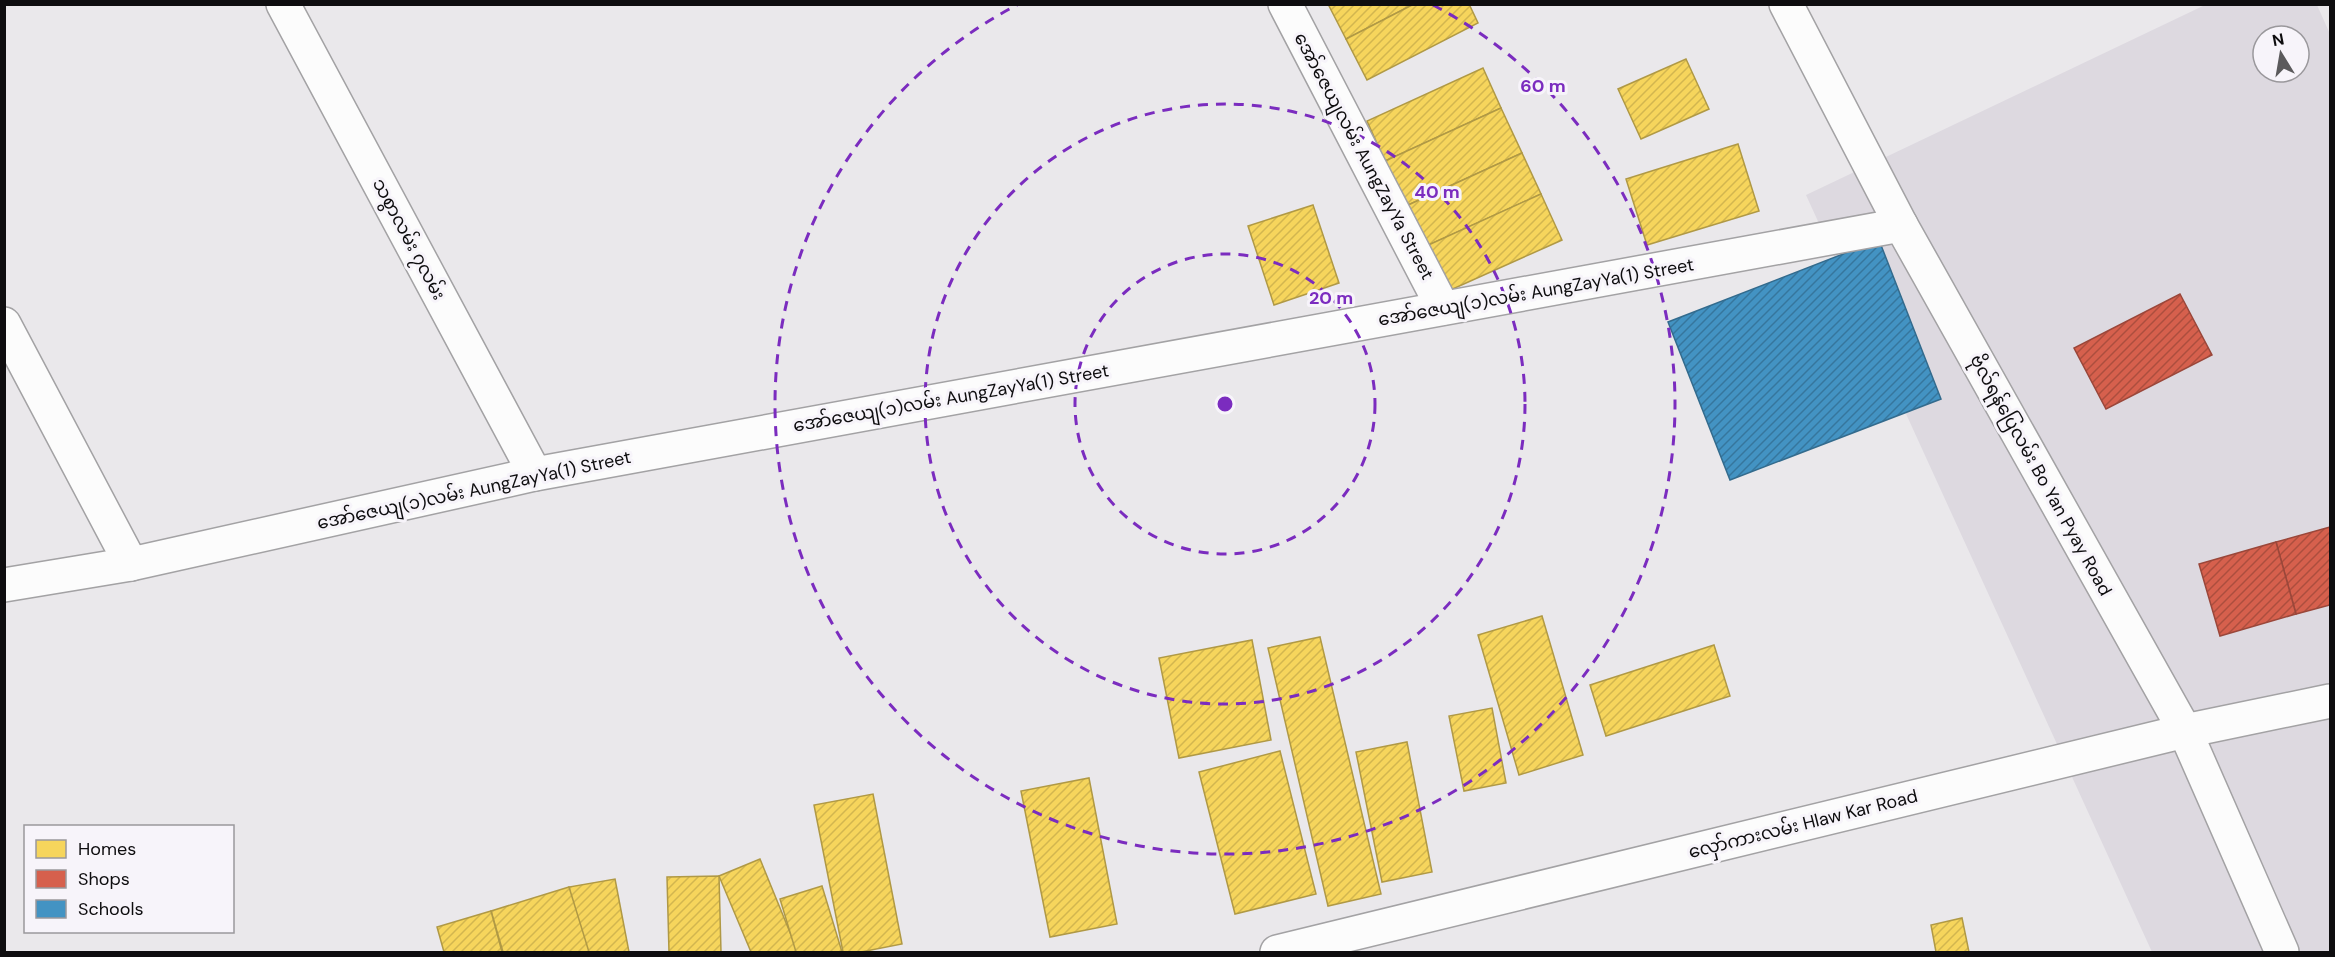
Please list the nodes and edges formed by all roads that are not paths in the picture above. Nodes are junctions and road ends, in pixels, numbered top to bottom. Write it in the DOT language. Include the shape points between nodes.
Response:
graph roads {
  1 [pos="282,4"];
  2 [pos="1284,4"];
  3 [pos="1786,4"];
  4 [pos="1901,225"];
  5 [pos="1443,308"];
  6 [pos="4,324"];
  7 [pos="535,474"];
  8 [pos="131,564"];
  9 [pos="4,585"];
  10 [pos="2331,701"];
  11 [pos="2185,730"];
  12 [pos="1277,952"];
  13 [pos="2282,952"];
  1 -- 7 [label="street, သစွာလမ်း ၇လမ်း"];
  2 -- 5 [label="street, အော်ဇေယျလမ်း AungZayYa Street"];
  3 -- 4 [label="street, ဗိုလ်ရန်ပြေလမ်း Bo Yan Pyay Road"];
  4 -- 5 [label="street, အော်ဇေယျ(၁)လမ်း AungZayYa(1) Street"];
  4 -- 11 [label="street, ဗိုလ်ရန်ပြေလမ်း Bo Yan Pyay Road"];
  5 -- 7 [label="street, အော်ဇေယျ(၁)လမ်း AungZayYa(1) Street"];
  6 -- 8 [label="street"];
  7 -- 8 [label="street, အော်ဇေယျ(၁)လမ်း AungZayYa(1) Street"];
  8 -- 9 [label="street, အော်ဇေယျ(၁)လမ်း AungZayYa(1) Street"];
  10 -- 11 [label="street, လှော်ကားလမ်း Hlaw Kar Road"];
  11 -- 12 [label="street, လှော်ကားလမ်း Hlaw Kar Road"];
  11 -- 13 [label="street, ဗိုလ်ရန်ပြေလမ်း Bo Yan Pyay Road"];
}
